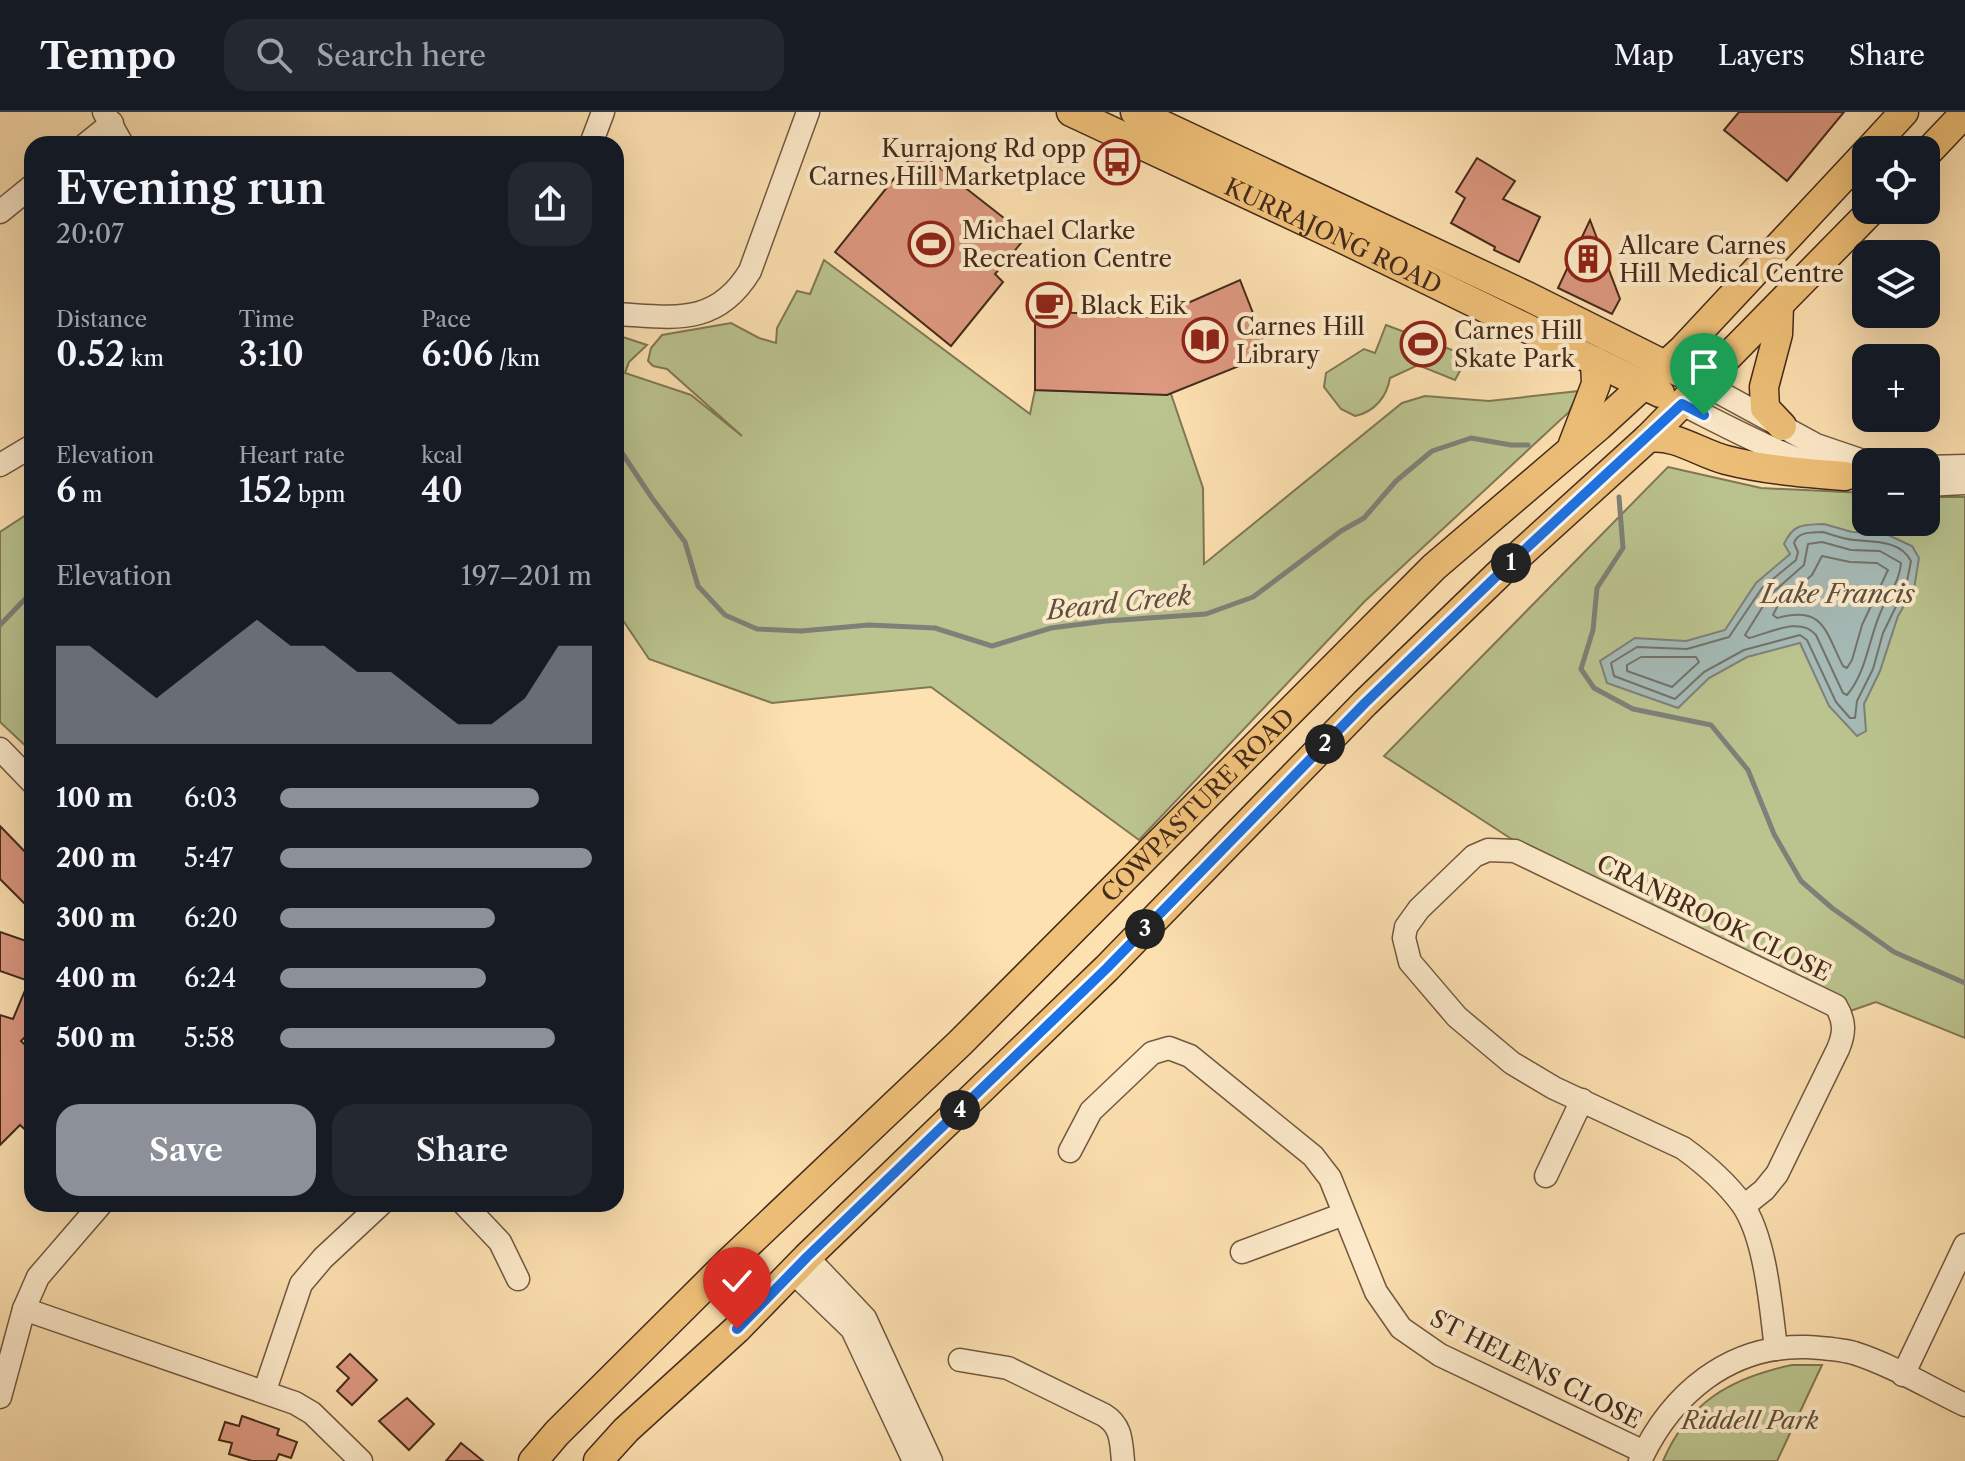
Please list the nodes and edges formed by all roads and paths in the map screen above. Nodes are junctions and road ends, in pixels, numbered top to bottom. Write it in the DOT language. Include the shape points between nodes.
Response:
graph roads {
  1 [pos="603,112"];
  2 [pos="808,112"];
  3 [pos="1071,112"];
  4 [pos="1135,112"];
  5 [pos="1904,112"];
  6 [pos="1965,113"];
  7 [pos="108,118"];
  8 [pos="93,136"];
  9 [pos="118,136"];
  10 [pos="594,136"];
  11 [pos="1881,136"];
  12 [pos="1940,139"];
  13 [pos="1852,167"];
  14 [pos="24,192"];
  15 [pos="0,212"];
  16 [pos="1858,224"];
  17 [pos="1779,306"];
  18 [pos="624,314"];
  19 [pos="1595,361"];
  20 [pos="1666,365"];
  21 [pos="1702,383"];
  22 [pos="1644,386"];
  23 [pos="1682,404"];
  24 [pos="1782,426"];
  25 [pos="1648,438"];
  26 [pos="1571,450"];
  27 [pos="24,451"];
  28 [pos="0,465"];
  29 [pos="1965,466"];
  30 [pos="1940,467"];
  31 [pos="1852,468"];
  32 [pos="1852,471"];
  33 [pos="1852,473"];
  34 [pos="1965,483"];
  35 [pos="1940,484"];
  36 [pos="0,749"];
  37 [pos="24,774"];
  38 [pos="1582,1100"];
  39 [pos="1070,1151"];
  40 [pos="1546,1176"];
  41 [pos="1744,1206"];
  42 [pos="94,1212"];
  43 [pos="372,1212"];
  44 [pos="472,1212"];
  45 [pos="1344,1214"];
  46 [pos="1965,1245"];
  47 [pos="1242,1252"];
  48 [pos="800,1265"];
  49 [pos="518,1279"];
  50 [pos="24,1309"];
  51 [pos="1776,1349"];
  52 [pos="960,1360"];
  53 [pos="1903,1375"];
  54 [pos="265,1390"];
  55 [pos="0,1394"];
  56 [pos="1965,1405"];
  57 [pos="1642,1456"];
  58 [pos="361,1461"];
  59 [pos="533,1461"];
  60 [pos="598,1461"];
  61 [pos="914,1461"];
  62 [pos="931,1461"];
  63 [pos="1123,1461"];
  1 -- 10 [label="street"];
  2 -- 18 [label="street" via="750,271 739,288 703,314"];
  3 -- 19 [label="main road, KURRAJONG ROAD"];
  4 -- 20 [label="main road, KURRAJONG ROAD"];
  5 -- 11 [label="main road, COWPASTURE ROAD"];
  6 -- 12 [label="main road"];
  7 -- 8 [label="street"];
  7 -- 9 [label="street"];
  13 -- 20 [label="main road, COWPASTURE ROAD"];
  14 -- 15 [label="street"];
  16 -- 17 [label="main road, COWPASTURE ROAD"];
  17 -- 21 [label="main road, COWPASTURE ROAD"];
  17 -- 24 [label="main road" via="1778,334 1764,387 1765,408"];
  19 -- 22 [label="main road, KURRAJONG ROAD"];
  19 -- 26 [label="main road" via="1596,384"];
  20 -- 21 [label="main road, KURRAJONG ROAD"];
  20 -- 22 [label="main road, COWPASTURE ROAD"];
  21 -- 23 [label="main road, COWPASTURE ROAD"];
  21 -- 24 [label="street"];
  22 -- 23 [label="main road, KURRAJONG ROAD"];
  22 -- 26 [label="main road, COWPASTURE ROAD"];
  23 -- 25 [label="main road, COWPASTURE ROAD"];
  23 -- 32 [label="street" via="1772,447"];
  24 -- 31 [label="street"];
  25 -- 33 [label="main road" via="1663,436 1763,469"];
  25 -- 48 [label="main road, COWPASTURE ROAD" via="1365,703 1107,968"];
  26 -- 59 [label="main road, COWPASTURE ROAD" via="1434,567 960,1043 729,1262"];
  27 -- 28 [label="street"];
  29 -- 30 [label="street"];
  34 -- 35 [label="street"];
  36 -- 37 [label="street"];
  38 -- 40 [label="street"];
  38 -- 41 [label="street" via="1683,1148"];
  38 -- 41 [label="street, CRANBROOK CLOSE" via="1512,1063 1476,1035 1410,962 1405,948 1411,918 1463,865 1488,850 1526,856 1836,1006 1844,1031 1838,1049 1777,1174"];
  39 -- 45 [label="street, ST HELENS CLOSE" via="1091,1111 1145,1059 1160,1049 1178,1050 1313,1156 1330,1178"];
  41 -- 51 [label="street" via="1764,1263"];
  42 -- 50 [label="street" via="38,1277"];
  43 -- 54 [label="street" via="301,1284"];
  44 -- 49 [label="street" via="500,1242"];
  45 -- 47 [label="street"];
  45 -- 57 [label="street, ST HELENS CLOSE" via="1376,1292 1401,1328 1420,1343"];
  46 -- 53 [label="street"];
  48 -- 60 [label="main road, COWPASTURE ROAD"];
  48 -- 61 [label="street" via="852,1329"];
  48 -- 62 [label="street" via="865,1318"];
  50 -- 54 [label="street"];
  50 -- 55 [label="street"];
  51 -- 53 [label="street" via="1854,1353"];
  51 -- 57 [label="street" via="1732,1362 1703,1378 1673,1407"];
  52 -- 63 [label="street" via="1008,1368 1104,1415 1119,1430"];
  53 -- 56 [label="street"];
  54 -- 58 [label="street" via="312,1413"];
}
